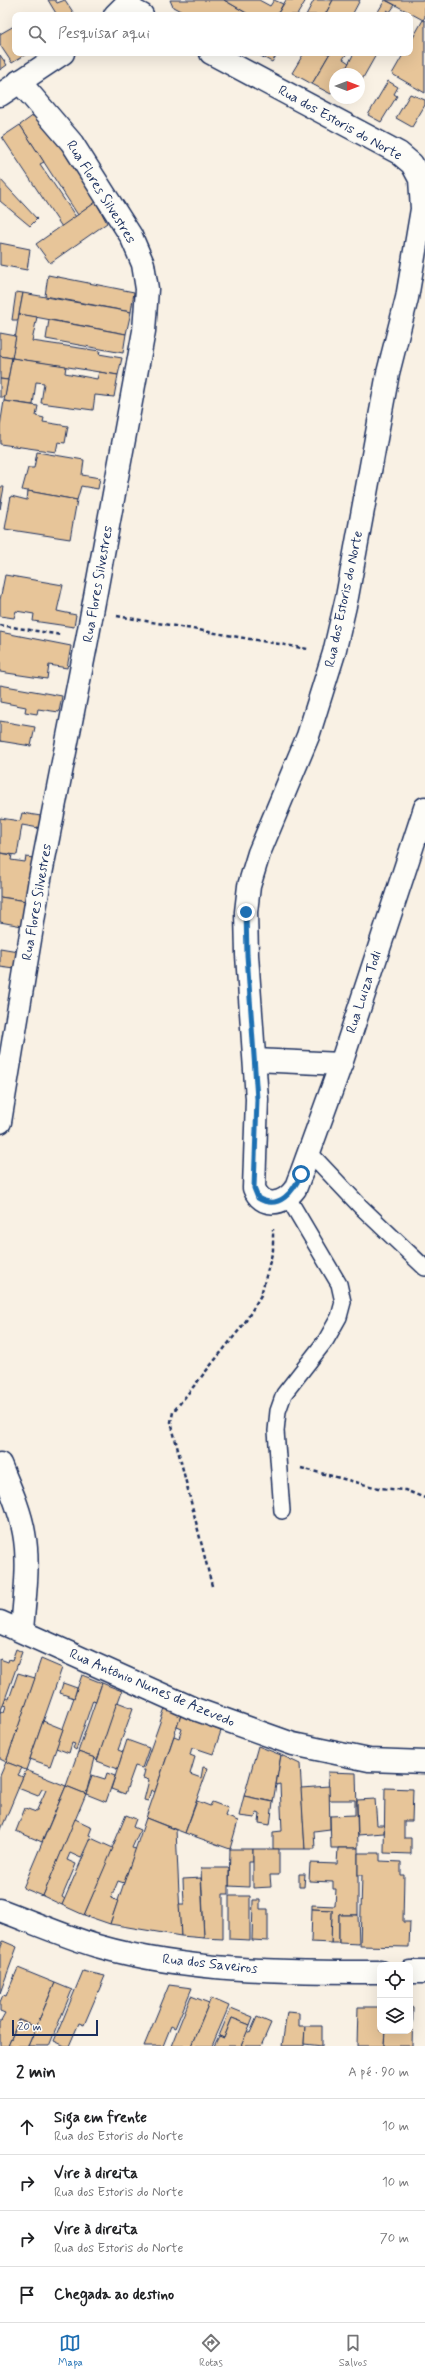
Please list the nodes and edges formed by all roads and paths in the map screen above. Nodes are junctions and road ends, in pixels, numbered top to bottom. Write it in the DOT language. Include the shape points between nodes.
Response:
graph roads {
  1 [pos="58,56"];
  2 [pos="217,56"];
  3 [pos="19,81"];
  4 [pos="0,95"];
  5 [pos="93,612"];
  6 [pos="0,625"];
  7 [pos="87,640"];
  8 [pos="334,653"];
  9 [pos="425,808"];
  10 [pos="255,1060"];
  11 [pos="341,1064"];
  12 [pos="0,1122"];
  13 [pos="310,1152"];
  14 [pos="280,1199"];
  15 [pos="425,1268"];
  16 [pos="279,1463"];
  17 [pos="0,1464"];
  18 [pos="425,1498"];
  19 [pos="282,1511"];
  20 [pos="212,1586"];
  21 [pos="0,1622"];
  22 [pos="22,1631"];
  23 [pos="425,1762"];
  24 [pos="0,1910"];
  25 [pos="377,1972"];
  26 [pos="413,1972"];
  27 [pos="425,1972"];
  1 -- 3 [label="street"];
  2 -- 8 [label="street, Rua dos Estoris do Norte" via="399,153 412,164 420,179 422,209 415,255 388,372 347,597"];
  3 -- 4 [label="street"];
  3 -- 5 [label="street, Rua Flores Silvestres" via="72,143 115,210 131,236 143,264 147,289 144,331"];
  5 -- 7 [label="street, Rua Flores Silvestres"];
  5 -- 8 [label="path"];
  6 -- 7 [label="path"];
  7 -- 12 [label="street, Rua Flores Silvestres" via="40,879"];
  8 -- 10 [label="street, Rua dos Estoris do Norte" via="308,736 259,853 249,886 246,912 247,955"];
  9 -- 11 [label="street, Rua Luiza Todi"];
  10 -- 11 [label="street"];
  10 -- 14 [label="street, Rua dos Estoris do Norte" via="257,1099 254,1188 258,1198 263,1201"];
  11 -- 13 [label="street, Rua Luiza Todi"];
  13 -- 14 [label="street, Rua Luiza Todi" via="295,1188"];
  13 -- 15 [label="lane" via="365,1211"];
  14 -- 16 [label="lane" via="339,1284 343,1302 339,1317 326,1340 284,1394 278,1411 276,1431"];
  14 -- 20 [label="path" via="273,1250 261,1295 244,1324 174,1412 171,1422"];
  16 -- 18 [label="path" via="378,1488 405,1490"];
  16 -- 19 [label="lane"];
  17 -- 22 [label="street" via="15,1501 24,1534 26,1566"];
  21 -- 22 [label="street, Rua Antônio Nunes de Azevedo"];
  22 -- 23 [label="street, Rua Antônio Nunes de Azevedo" via="192,1708 293,1744 369,1760"];
  24 -- 25 [label="street, Rua dos Saveiros" via="97,1946 180,1963 306,1972"];
  26 -- 27 [label="street"];
}
